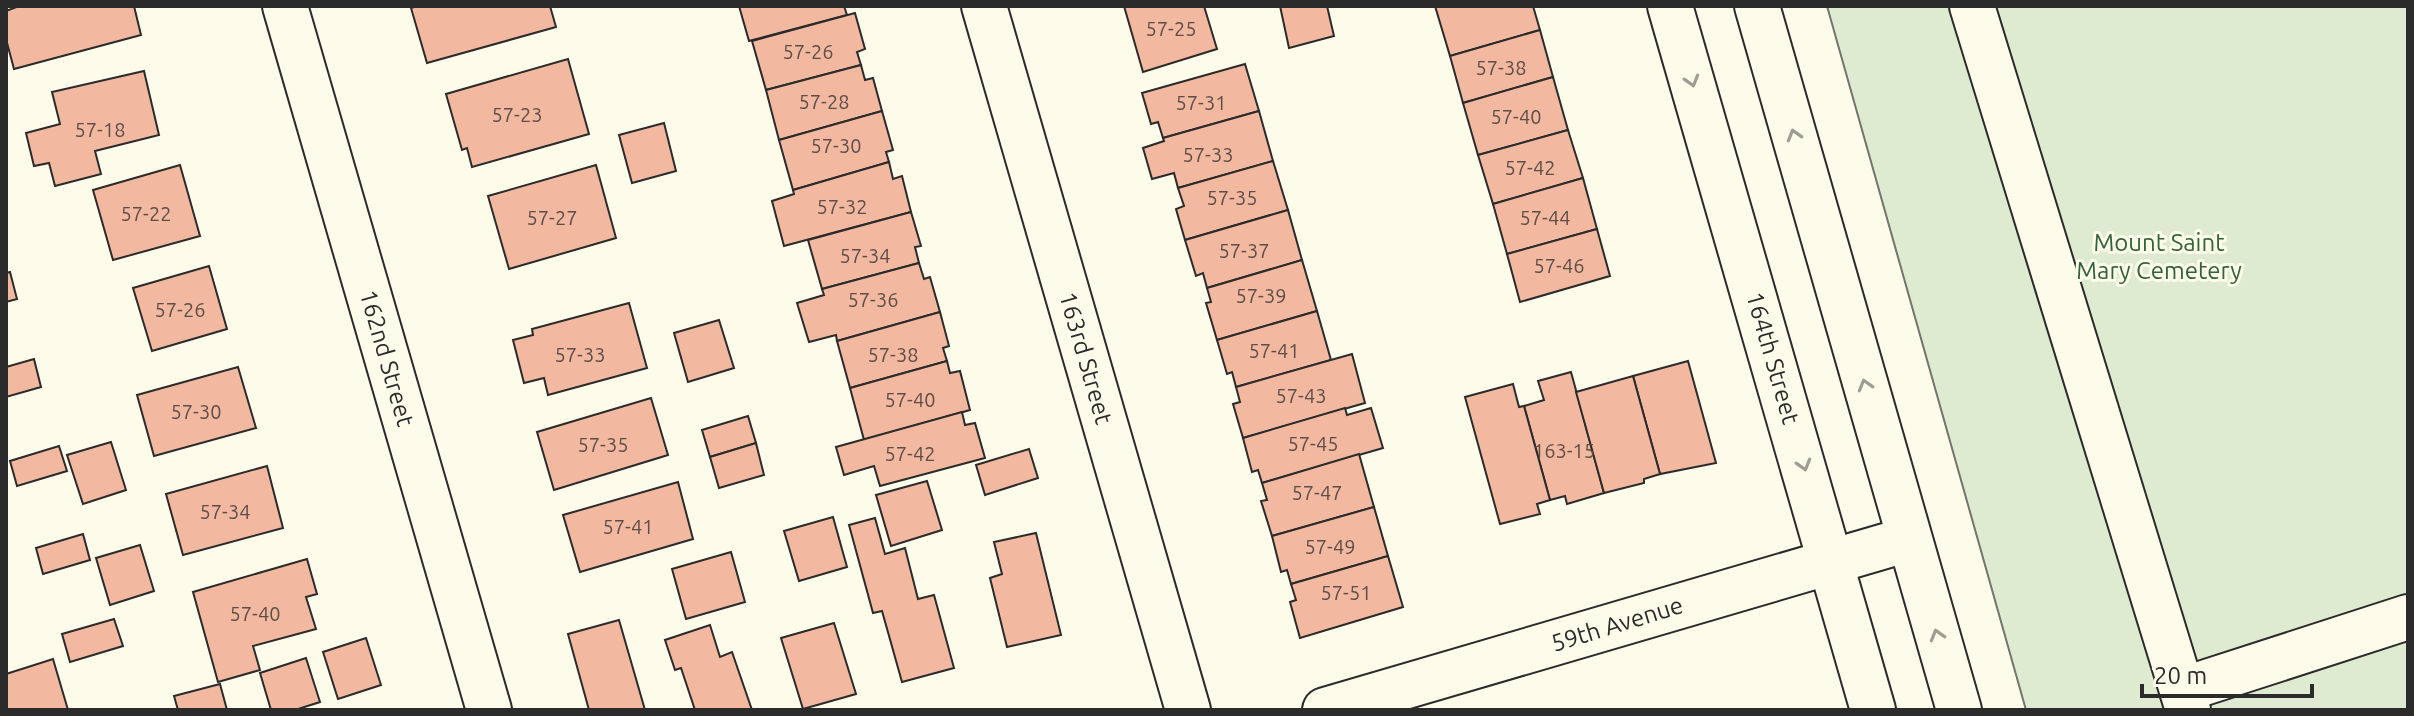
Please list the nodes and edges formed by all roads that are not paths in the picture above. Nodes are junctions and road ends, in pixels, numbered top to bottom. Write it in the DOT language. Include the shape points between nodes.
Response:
graph roads {
  1 [pos="285,6"];
  2 [pos="984,6"];
  3 [pos="1670,6"];
  4 [pos="1757,6"];
  5 [pos="1972,6"];
  6 [pos="1909,539"];
  7 [pos="1832,560"];
  8 [pos="2408,617"];
  9 [pos="2185,700"];
  10 [pos="489,710"];
  11 [pos="1188,710"];
  12 [pos="1325,710"];
  13 [pos="1873,710"];
  14 [pos="1959,710"];
  1 -- 10 [label="street, 162nd Street"];
  2 -- 11 [label="street, 163rd Street"];
  3 -- 7 [label="street, 164th Street, one-way"];
  6 -- 4 [label="street, one-way"];
  5 -- 9 [label="street"];
  6 -- 7 [label="street, 59th Avenue"];
  14 -- 6 [label="street, one-way"];
  7 -- 12 [label="street, 59th Avenue"];
  7 -- 13 [label="street, 164th Street"];
  8 -- 9 [label="street"];
}
